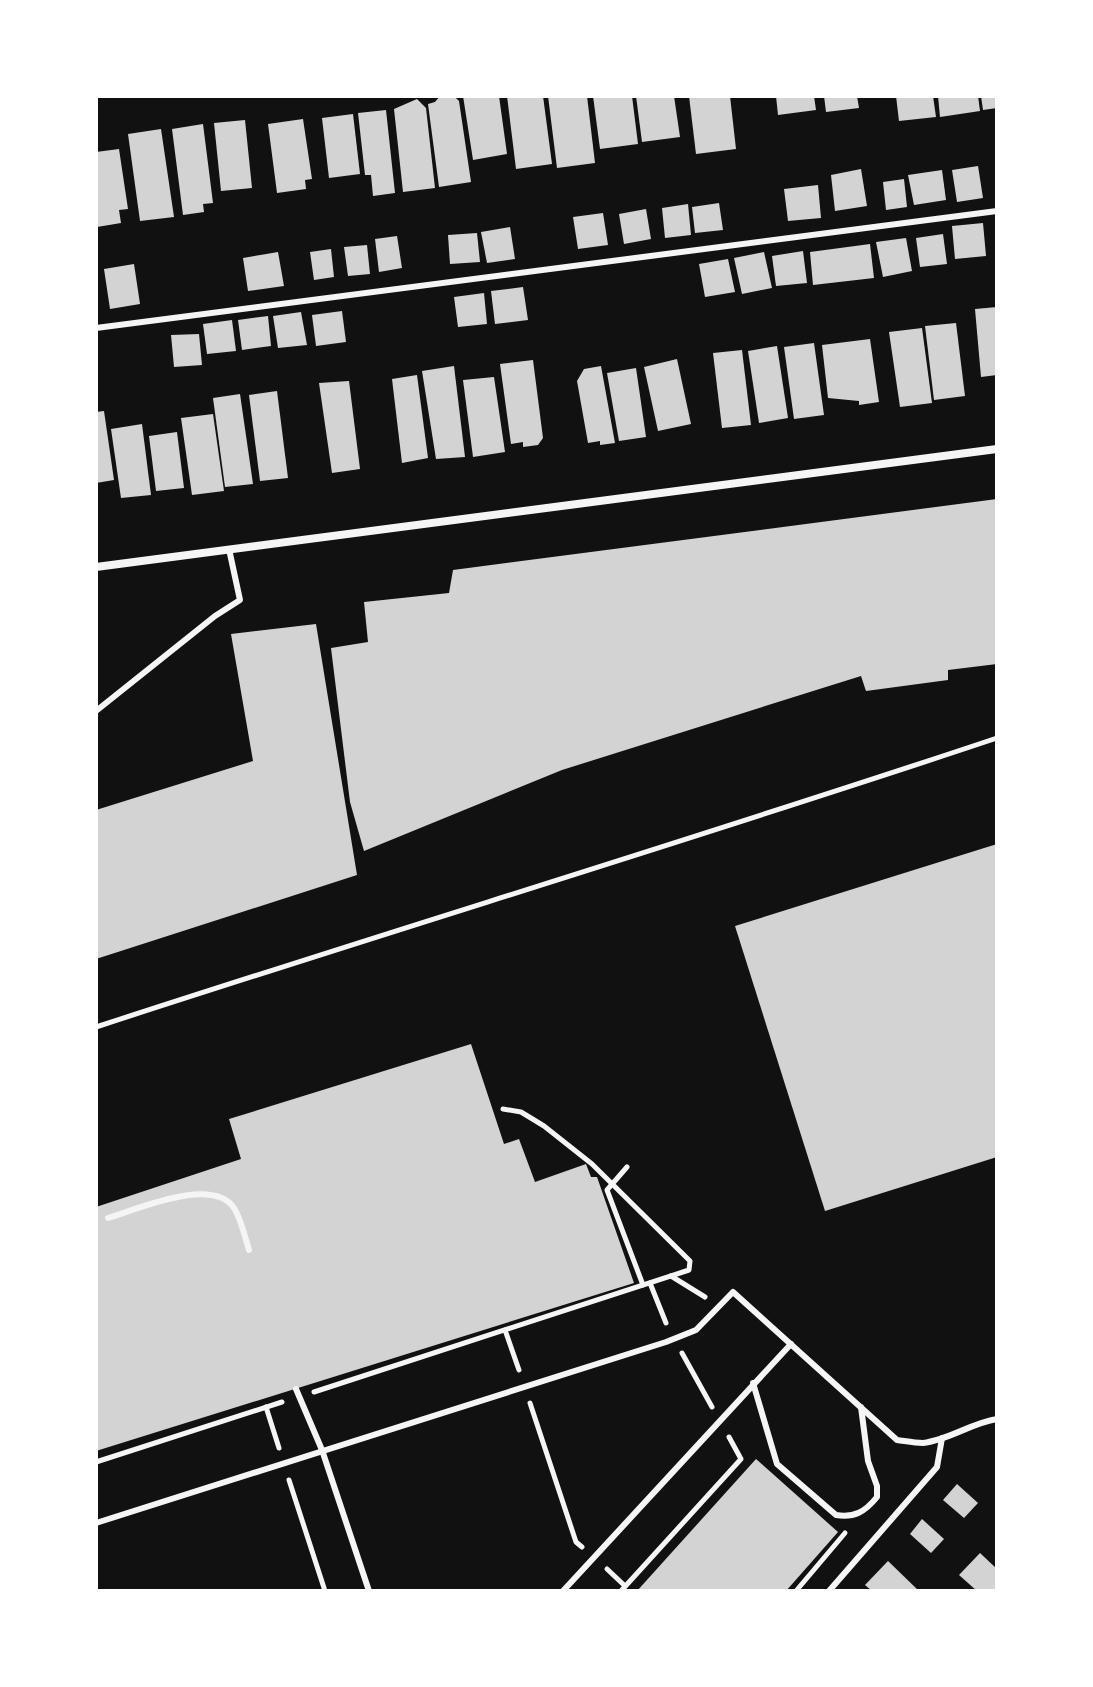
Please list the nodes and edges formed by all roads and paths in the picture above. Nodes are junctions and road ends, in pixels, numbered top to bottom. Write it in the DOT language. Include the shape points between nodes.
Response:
graph roads {
  1 [pos="997,211"];
  2 [pos="96,328"];
  3 [pos="997,449"];
  4 [pos="229,549"];
  5 [pos="96,567"];
  6 [pos="96,711"];
  7 [pos="997,738"];
  8 [pos="96,1027"];
  9 [pos="503,1109"];
  10 [pos="627,1167"];
  11 [pos="612,1184"];
  12 [pos="108,1218"];
  13 [pos="249,1250"];
  14 [pos="671,1276"];
  15 [pos="643,1285"];
  16 [pos="719,1306"];
  17 [pos="505,1330"];
  18 [pos="791,1344"];
  19 [pos="753,1383"];
  20 [pos="525,1388"];
  21 [pos="298,1392"];
  22 [pos="266,1407"];
  23 [pos="861,1407"];
  24 [pos="997,1419"];
  25 [pos="942,1438"];
  26 [pos="322,1450"];
  27 [pos="96,1462"];
  28 [pos="284,1462"];
  29 [pos="96,1523"];
  30 [pos="594,1557"];
  31 [pos="625,1586"];
  32 [pos="325,1591"];
  33 [pos="369,1591"];
  34 [pos="563,1591"];
  35 [pos="829,1591"];
  1 -- 2 [label="lane"];
  3 -- 4 [label="street"];
  4 -- 5 [label="street"];
  4 -- 6 [label="lane" via="240,600"];
  7 -- 8 [label="path"];
  9 -- 11 [label="path" via="521,1112 544,1126"];
  10 -- 11 [label="path"];
  11 -- 14 [label="path" via="690,1261 689,1270"];
  11 -- 15 [label="path" via="607,1190"];
  12 -- 13 [label="lane" via="193,1193 218,1194 234,1208"];
  14 -- 15 [label="path"];
  14 -- 16 [label="path"];
  15 -- 17 [label="path"];
  16 -- 18 [label="lane" via="733,1292"];
  16 -- 20 [label="lane" via="696,1330"];
  17 -- 20 [label="path"];
  17 -- 21 [label="path"];
  18 -- 19 [label="lane"];
  18 -- 23 [label="lane"];
  19 -- 23 [label="lane" via="777,1464 836,1515 858,1515 877,1497"];
  19 -- 30 [label="lane"];
  20 -- 26 [label="lane"];
  20 -- 30 [label="path" via="576,1542"];
  21 -- 22 [label="path"];
  21 -- 26 [label="lane"];
  22 -- 27 [label="path"];
  22 -- 28 [label="path"];
  23 -- 25 [label="lane" via="897,1440 920,1443"];
  24 -- 25 [label="lane"];
  25 -- 35 [label="lane" via="937,1467"];
  26 -- 28 [label="lane"];
  26 -- 33 [label="lane"];
  28 -- 29 [label="lane"];
  28 -- 32 [label="path"];
  30 -- 31 [label="path"];
  30 -- 34 [label="lane"];
}
